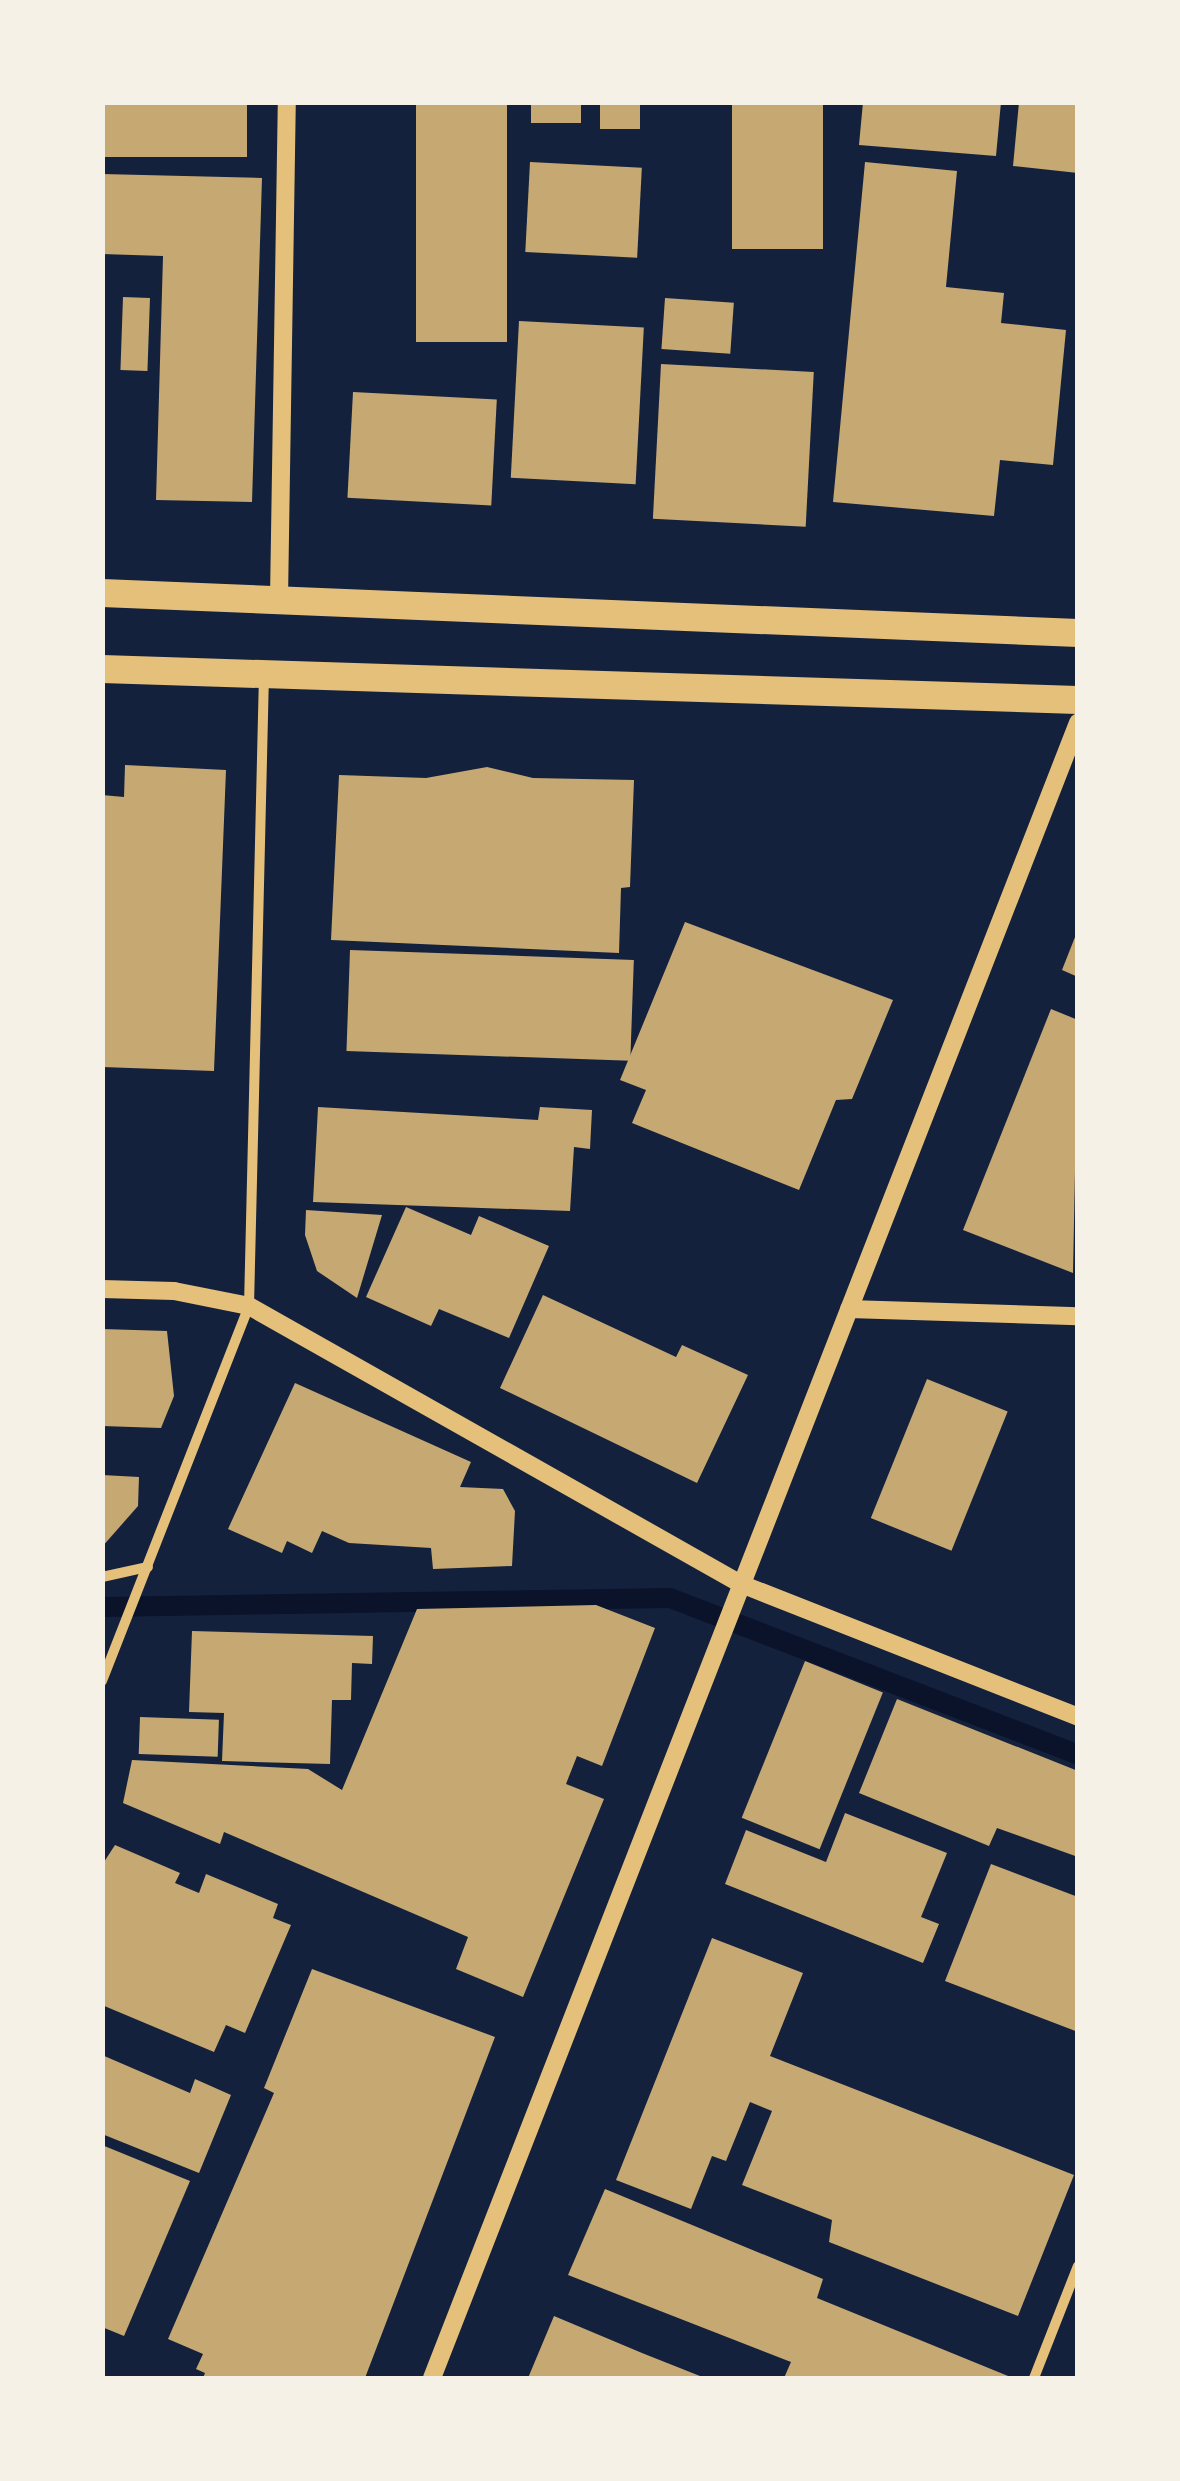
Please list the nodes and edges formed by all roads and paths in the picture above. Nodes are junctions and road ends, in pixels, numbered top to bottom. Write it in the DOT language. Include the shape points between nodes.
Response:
graph roads {
  1 [pos="288,102"];
  2 [pos="102,593"];
  3 [pos="279,599"];
  4 [pos="1078,633"];
  5 [pos="102,670"];
  6 [pos="264,673"];
  7 [pos="1078,700"];
  8 [pos="1078,723"];
  9 [pos="102,1288"];
  10 [pos="249,1306"];
  11 [pos="850,1309"];
  12 [pos="1078,1316"];
  13 [pos="148,1567"];
  14 [pos="102,1576"];
  15 [pos="742,1584"];
  16 [pos="103,1679"];
  17 [pos="1078,1717"];
  18 [pos="1078,2266"];
  19 [pos="432,2378"];
  20 [pos="1034,2378"];
  1 -- 3 [label="street"];
  2 -- 3 [label="highway"];
  3 -- 4 [label="highway"];
  5 -- 6 [label="highway"];
  6 -- 7 [label="highway"];
  6 -- 10 [label="street"];
  8 -- 11 [label="street"];
  9 -- 10 [label="street" via="174,1290"];
  10 -- 13 [label="street"];
  10 -- 15 [label="street"];
  11 -- 12 [label="street"];
  11 -- 15 [label="street"];
  13 -- 14 [label="street"];
  13 -- 16 [label="street"];
  15 -- 17 [label="street"];
  15 -- 19 [label="street"];
  18 -- 20 [label="street"];
}
